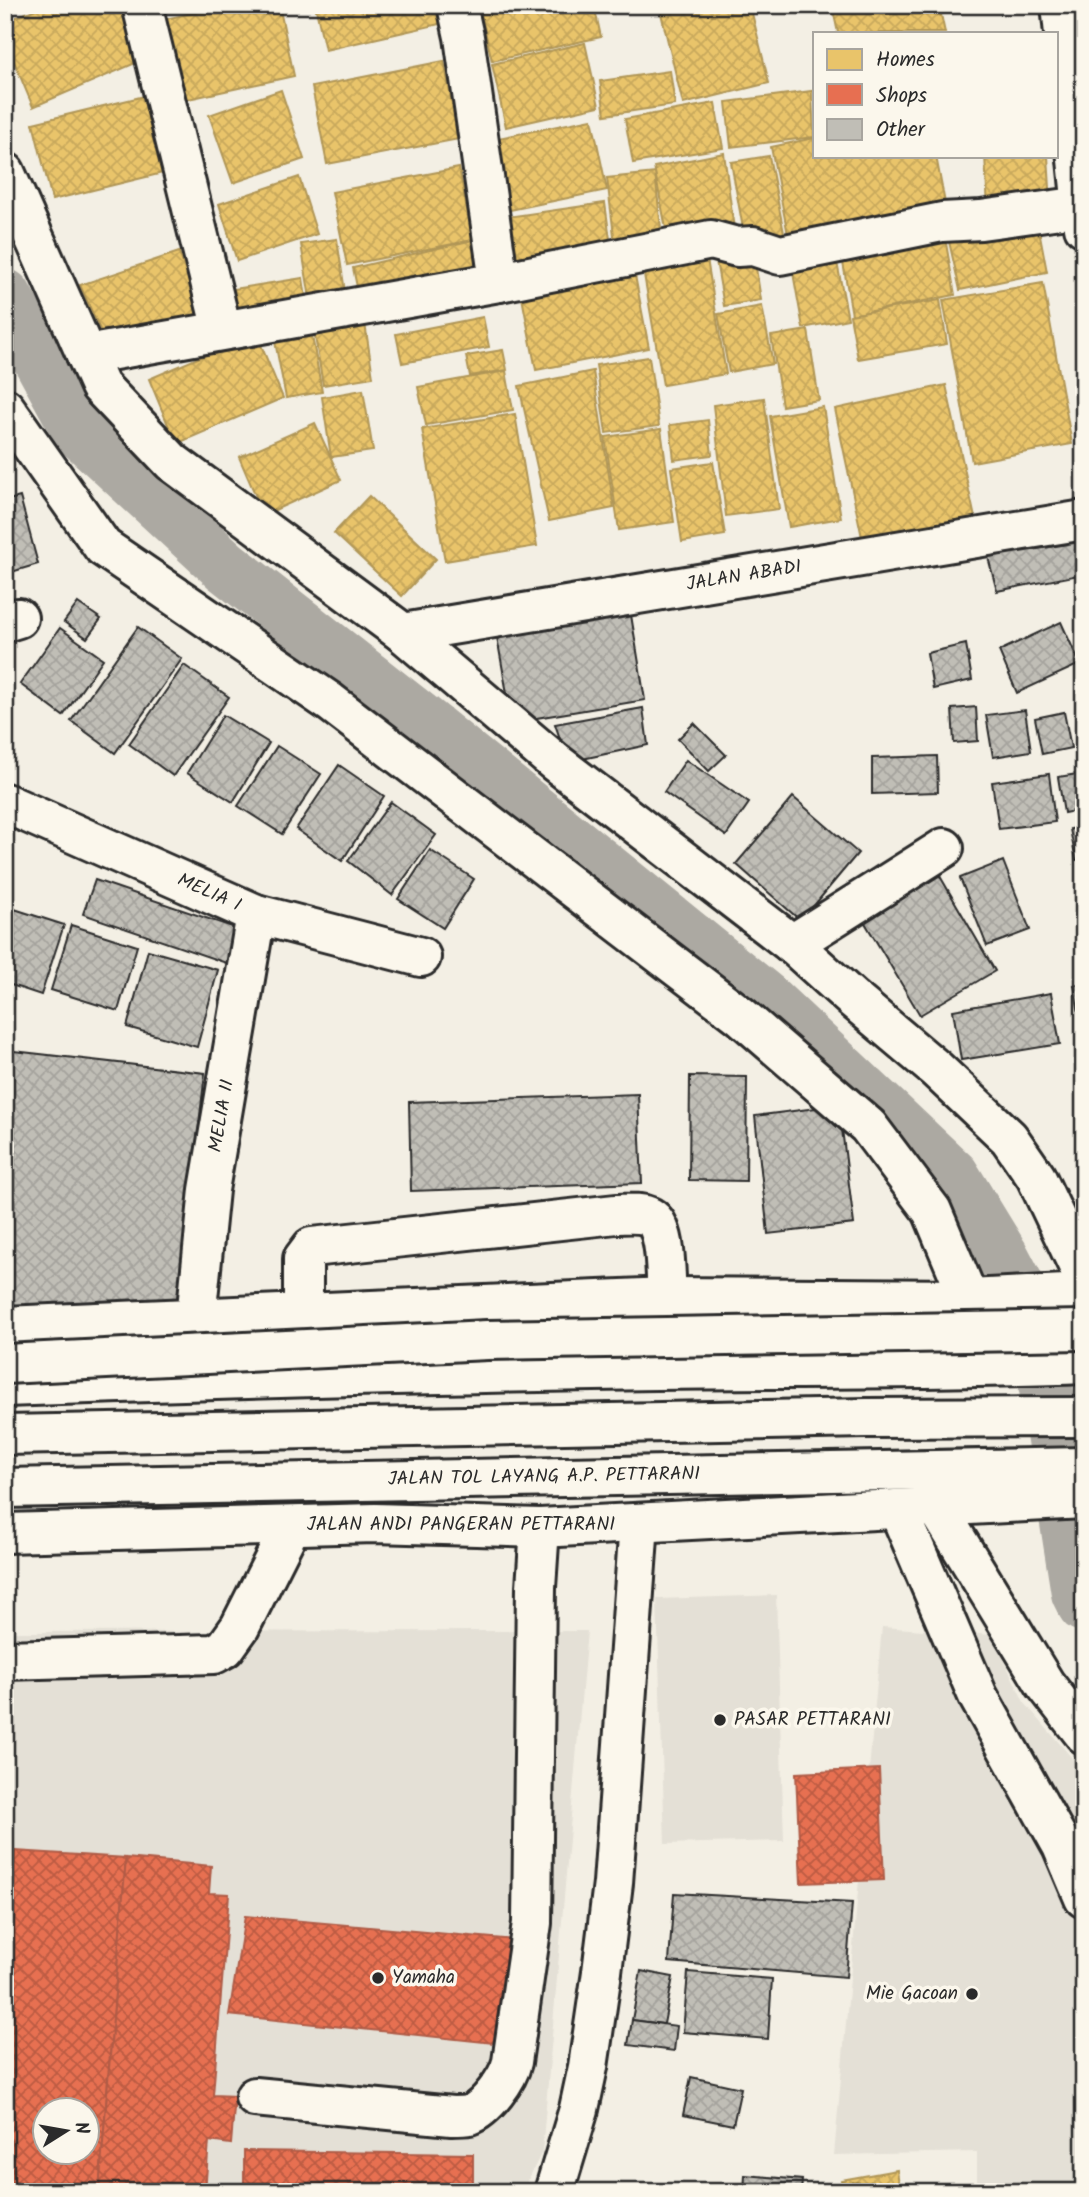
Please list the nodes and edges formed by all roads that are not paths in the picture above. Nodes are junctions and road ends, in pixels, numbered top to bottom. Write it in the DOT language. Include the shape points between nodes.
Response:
graph roads {
  1 [pos="142,5"];
  2 [pos="457,5"];
  3 [pos="1061,5"];
  4 [pos="5,172"];
  5 [pos="1083,216"];
  6 [pos="499,282"];
  7 [pos="222,330"];
  8 [pos="86,355"];
  9 [pos="5,408"];
  10 [pos="1084,520"];
  11 [pos="404,633"];
  12 [pos="5,803"];
  13 [pos="944,848"];
  14 [pos="256,914"];
  15 [pos="792,944"];
  16 [pos="421,957"];
  17 [pos="1083,1288"];
  18 [pos="667,1297"];
  19 [pos="972,1299"];
  20 [pos="303,1313"];
  21 [pos="196,1318"];
  22 [pos="5,1326"];
  23 [pos="1084,1330"];
  24 [pos="5,1363"];
  25 [pos="1084,1364"];
  26 [pos="984,1368"];
  27 [pos="5,1387"];
  28 [pos="1084,1417"];
  29 [pos="5,1436"];
  30 [pos="1084,1467"];
  31 [pos="5,1488"];
  32 [pos="1084,1499"];
  33 [pos="948,1506"];
  34 [pos="898,1509"];
  35 [pos="639,1523"];
  36 [pos="292,1526"];
  37 [pos="540,1528"];
  38 [pos="5,1533"];
  39 [pos="5,1660"];
  40 [pos="1084,1734"];
  41 [pos="1084,1898"];
  42 [pos="255,2097"];
  43 [pos="554,2192"];
  1 -- 7 [label="main road"];
  2 -- 6 [label="main road"];
  3 -- 5 [label="main road"];
  4 -- 8 [label="main road"];
  5 -- 6 [label="main road" via="942,222 780,255 711,240"];
  6 -- 7 [label="main road"];
  7 -- 8 [label="main road"];
  8 -- 11 [label="main road" via="100,386 172,462"];
  9 -- 19 [label="main road" via="103,547 330,702 741,1016 868,1126 932,1211"];
  10 -- 11 [label="main road, JALAN ABADI"];
  11 -- 15 [label="main road" via="555,762"];
  12 -- 14 [label="main road, MELIA I"];
  13 -- 15 [label="main road"];
  14 -- 16 [label="main road, MELIA I"];
  14 -- 21 [label="main road, MELIA II" via="209,1190"];
  15 -- 17 [label="main road" via="1009,1138 1035,1177"];
  17 -- 19 [label="main road"];
  18 -- 19 [label="main road"];
  18 -- 20 [label="main road"];
  18 -- 20 [label="main road" via="658,1227 649,1216 616,1214 312,1247 303,1259"];
  19 -- 26 [label="main road"];
  20 -- 21 [label="main road"];
  21 -- 22 [label="main road"];
  23 -- 24 [label="main road, bridge" via="487,1339"];
  25 -- 26 [label="main road"];
  26 -- 27 [label="main road" via="627,1370"];
  28 -- 29 [label="main road"];
  30 -- 31 [label="main road, JALAN TOL LAYANG A.P. PETTARANI"];
  32 -- 33 [label="main road, JALAN ANDI PANGERAN PETTARANI"];
  33 -- 34 [label="main road, JALAN ANDI PANGERAN PETTARANI"];
  33 -- 40 [label="main road" via="1045,1684"];
  34 -- 35 [label="main road, JALAN ANDI PANGERAN PETTARANI"];
  34 -- 41 [label="main road" via="978,1696 1062,1846"];
  35 -- 37 [label="main road, JALAN ANDI PANGERAN PETTARANI"];
  35 -- 43 [label="main road" via="613,1883 602,1972 581,2098"];
  36 -- 37 [label="main road, JALAN ANDI PANGERAN PETTARANI" via="375,1523"];
  36 -- 38 [label="main road, JALAN ANDI PANGERAN PETTARANI"];
  36 -- 39 [label="main road" via="240,1627 225,1648 214,1654"];
  37 -- 42 [label="main road" via="532,1923 506,2079 469,2115"];
}
